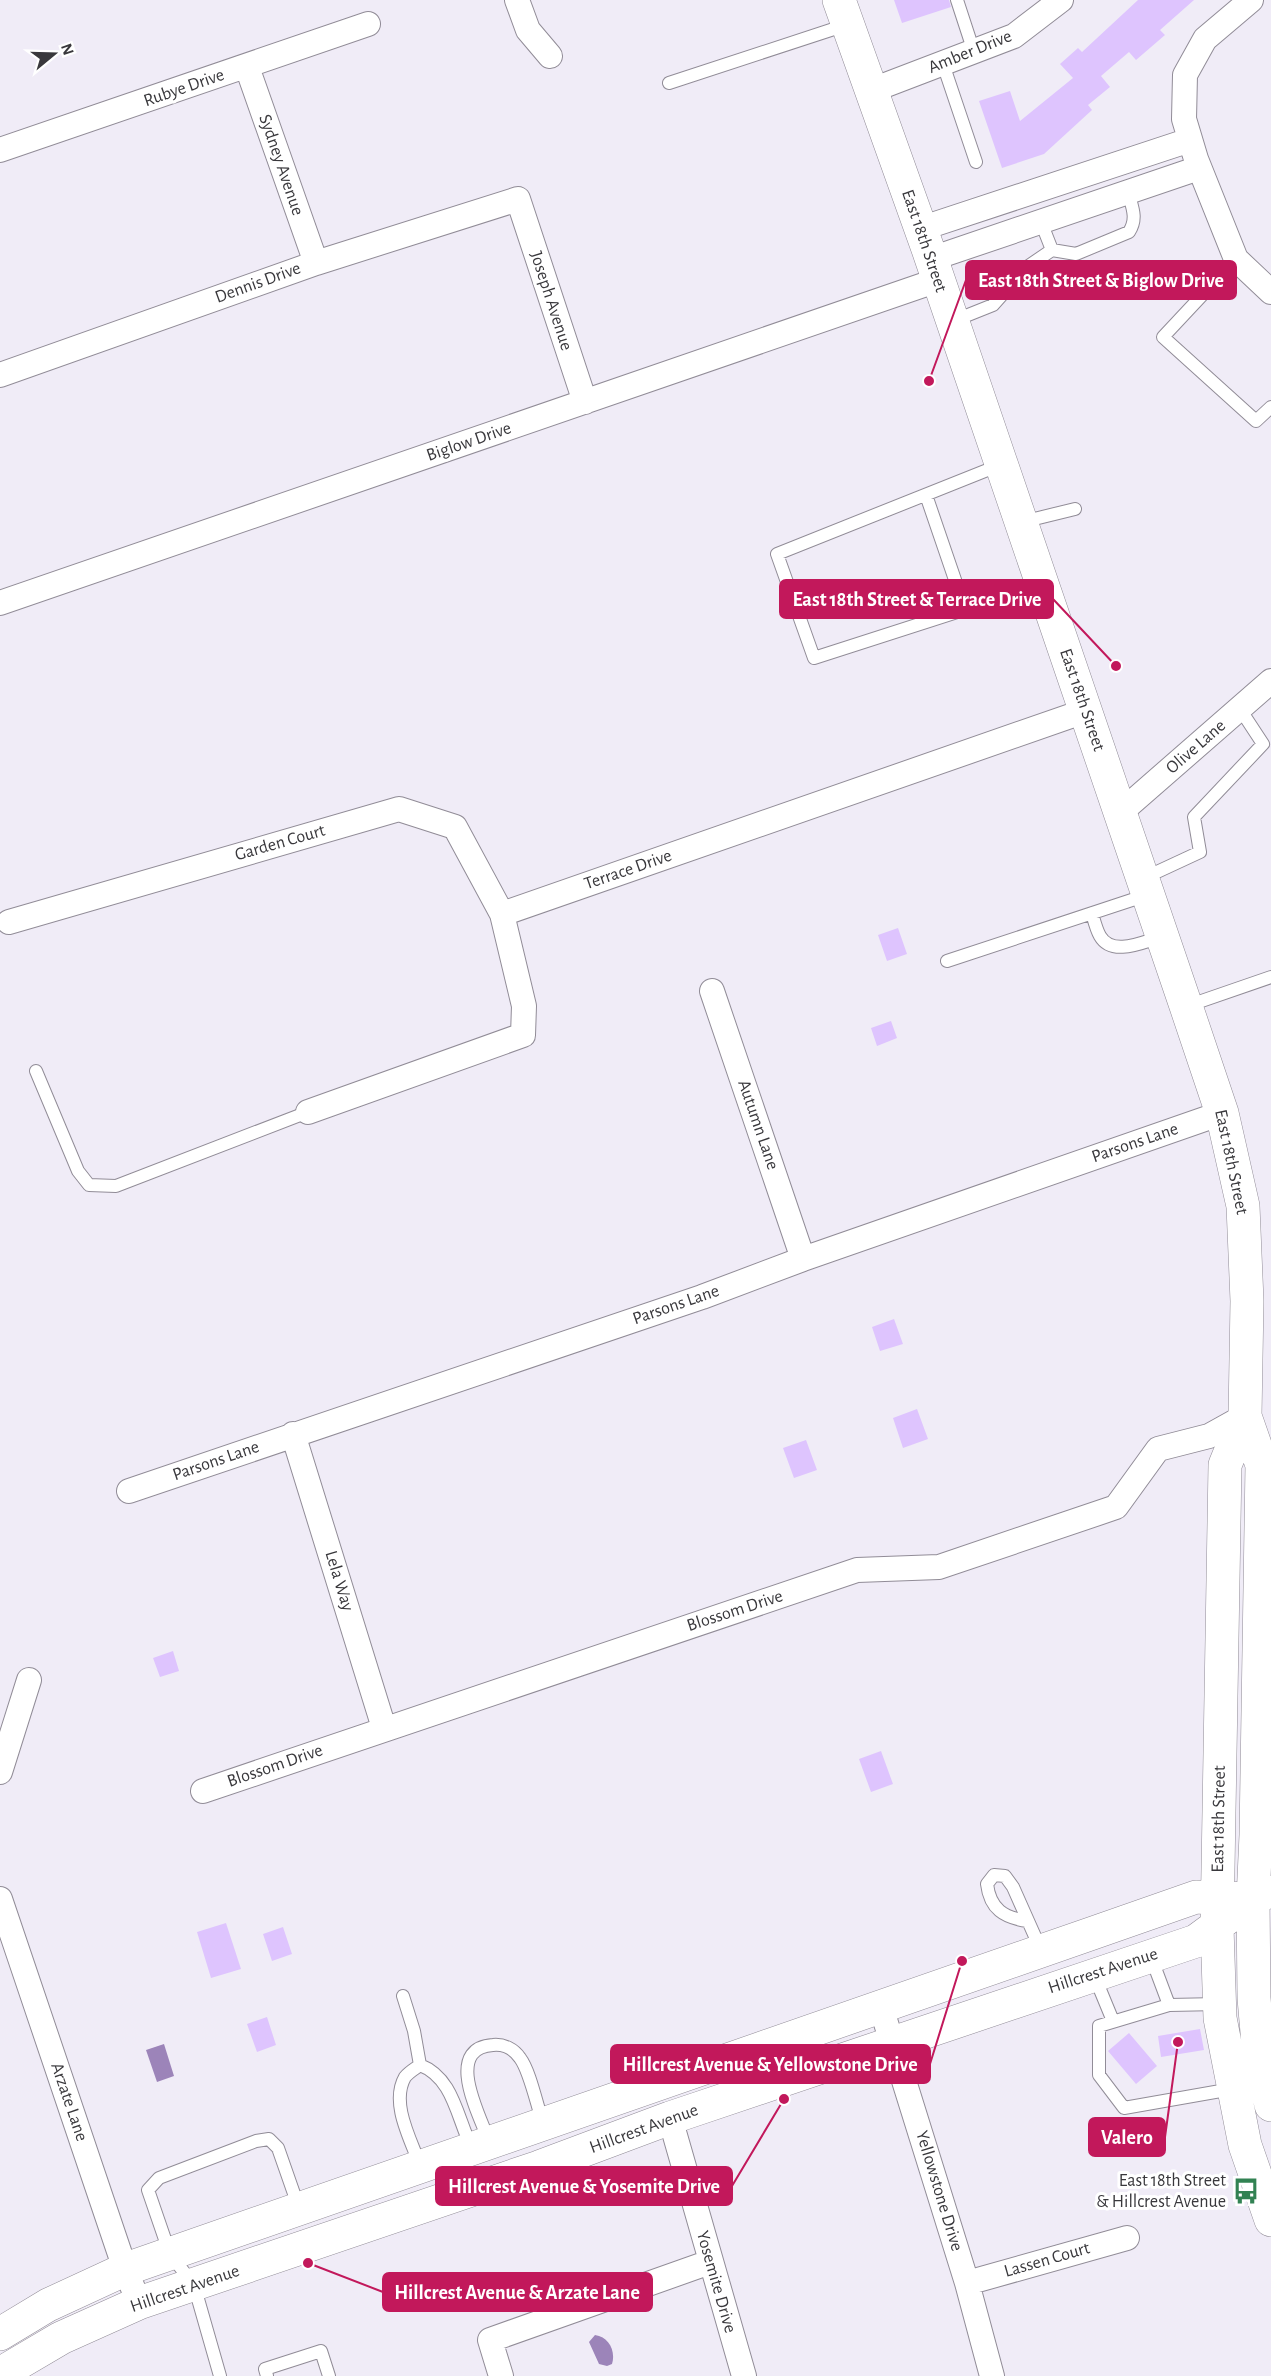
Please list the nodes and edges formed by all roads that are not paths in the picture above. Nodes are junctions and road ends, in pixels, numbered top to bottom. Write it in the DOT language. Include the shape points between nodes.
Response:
graph roads {
  1 [pos="517,0"];
  2 [pos="957,0"];
  3 [pos="1061,0"];
  4 [pos="1251,0"];
  5 [pos="843,12"];
  6 [pos="368,24"];
  7 [pos="974,52"];
  8 [pos="550,56"];
  9 [pos="943,63"];
  10 [pos="247,67"];
  11 [pos="669,83"];
  12 [pos="870,91"];
  13 [pos="0,150"];
  14 [pos="1195,156"];
  15 [pos="976,162"];
  16 [pos="1128,192"];
  17 [pos="518,199"];
  18 [pos="1041,222"];
  19 [pos="920,229"];
  20 [pos="1052,250"];
  21 [pos="1236,259"];
  22 [pos="315,263"];
  23 [pos="934,269"];
  24 [pos="1271,292"];
  25 [pos="952,321"];
  26 [pos="0,375"];
  27 [pos="585,402"];
  28 [pos="1271,407"];
  29 [pos="1001,465"];
  30 [pos="926,495"];
  31 [pos="1075,509"];
  32 [pos="1021,522"];
  33 [pos="1042,584"];
  34 [pos="0,603"];
  35 [pos="965,609"];
  36 [pos="1271,681"];
  37 [pos="1240,709"];
  38 [pos="1085,711"];
  39 [pos="1121,812"];
  40 [pos="1146,887"];
  41 [pos="1092,913"];
  42 [pos="502,914"];
  43 [pos="9,922"];
  44 [pos="1162,937"];
  45 [pos="947,961"];
  46 [pos="1271,977"];
  47 [pos="712,991"];
  48 [pos="1186,1006"];
  49 [pos="36,1071"];
  50 [pos="308,1112"];
  51 [pos="1222,1113"];
  52 [pos="803,1259"];
  53 [pos="1245,1416"];
  54 [pos="294,1434"];
  55 [pos="129,1491"];
  56 [pos="29,1680"];
  57 [pos="384,1728"];
  58 [pos="0,1772"];
  59 [pos="203,1791"];
  60 [pos="1262,1894"];
  61 [pos="0,1899"];
  62 [pos="1217,1912"];
  63 [pos="1028,1921"];
  64 [pos="1041,1951"];
  65 [pos="1151,1955"];
  66 [pos="1093,1974"];
  67 [pos="403,1996"];
  68 [pos="1220,2004"];
  69 [pos="1170,2005"];
  70 [pos="880,2007"];
  71 [pos="1113,2021"];
  72 [pos="893,2044"];
  73 [pos="420,2065"];
  74 [pos="1233,2089"];
  75 [pos="665,2101"];
  76 [pos="1271,2106"];
  77 [pos="543,2124"];
  78 [pos="481,2146"];
  79 [pos="421,2167"];
  80 [pos="300,2209"];
  81 [pos="1271,2220"];
  82 [pos="1127,2238"];
  83 [pos="170,2254"];
  84 [pos="710,2262"];
  85 [pos="126,2270"];
  86 [pos="967,2283"];
  87 [pos="194,2285"];
  88 [pos="139,2303"];
  89 [pos="0,2334"];
  90 [pos="0,2374"];
  91 [pos="220,2376"];
  92 [pos="267,2376"];
  93 [pos="329,2376"];
  94 [pos="501,2376"];
  95 [pos="744,2376"];
  96 [pos="992,2376"];
  1 -- 8 [label="street" via="528,30"];
  2 -- 7 [label="lane"];
  3 -- 7 [label="street, Amber Drive" via="1014,36"];
  4 -- 14 [label="street" via="1205,39 1185,75 1184,119"];
  5 -- 11 [label="lane"];
  5 -- 12 [label="main road, East 18th Street"];
  6 -- 10 [label="street, Rubye Drive"];
  7 -- 9 [label="street, Amber Drive"];
  9 -- 12 [label="street, Amber Drive"];
  9 -- 15 [label="lane"];
  10 -- 13 [label="street, Rubye Drive"];
  10 -- 22 [label="street, Sydney Avenue"];
  12 -- 19 [label="main road, East 18th Street"];
  14 -- 16 [label="street, Biglow Drive"];
  14 -- 19 [label="street"];
  14 -- 21 [label="street"];
  16 -- 18 [label="street, Biglow Drive"];
  16 -- 20 [label="lane" via="1135,215 1129,232 1076,254"];
  17 -- 22 [label="street, Dennis Drive"];
  17 -- 27 [label="street, Joseph Avenue"];
  18 -- 20 [label="lane"];
  18 -- 23 [label="street, Biglow Drive"];
  19 -- 23 [label="main road, East 18th Street"];
  20 -- 25 [label="lane" via="1027,267 993,305"];
  21 -- 24 [label="street"];
  21 -- 28 [label="lane" via="1163,337 1256,421"];
  22 -- 26 [label="street, Dennis Drive"];
  23 -- 25 [label="main road, East 18th Street"];
  23 -- 27 [label="street, Biglow Drive"];
  25 -- 29 [label="main road, East 18th Street"];
  27 -- 34 [label="street, Biglow Drive"];
  29 -- 30 [label="lane"];
  29 -- 32 [label="main road, East 18th Street"];
  30 -- 35 [label="lane"];
  30 -- 35 [label="lane" via="777,554 814,658"];
  31 -- 32 [label="lane"];
  32 -- 33 [label="main road, East 18th Street"];
  33 -- 35 [label="lane"];
  33 -- 38 [label="main road, East 18th Street"];
  36 -- 37 [label="street, Olive Lane"];
  37 -- 39 [label="street, Olive Lane"];
  37 -- 40 [label="lane" via="1263,744 1194,817 1200,852"];
  38 -- 39 [label="main road, East 18th Street"];
  38 -- 42 [label="street, Terrace Drive"];
  39 -- 40 [label="main road, East 18th Street"];
  40 -- 41 [label="lane"];
  40 -- 44 [label="main road, East 18th Street"];
  41 -- 44 [label="lane" via="1100,936 1108,945 1122,948"];
  41 -- 45 [label="lane"];
  42 -- 43 [label="street, Garden Court" via="455,827 399,809"];
  42 -- 50 [label="street" via="524,1006 523,1035"];
  44 -- 48 [label="main road, East 18th Street"];
  46 -- 48 [label="lane"];
  47 -- 52 [label="street, Autumn Lane"];
  48 -- 51 [label="main road, East 18th Street"];
  49 -- 50 [label="lane" via="78,1171 89,1185 116,1186"];
  51 -- 52 [label="street, Parsons Lane"];
  51 -- 53 [label="main road, East 18th Street" via="1243,1206 1247,1301"];
  52 -- 54 [label="street, Parsons Lane"];
  53 -- 57 [label="street, Blossom Drive" via="1209,1436 1158,1449 1116,1507 939,1567 858,1570"];
  53 -- 60 [label="main road, East 18th Street" via="1262,1465 1256,1824"];
  53 -- 62 [label="main road, East 18th Street" via="1225,1465"];
  54 -- 55 [label="street, Parsons Lane"];
  54 -- 57 [label="street, Lela Way"];
  56 -- 58 [label="street"];
  57 -- 59 [label="street, Blossom Drive"];
  60 -- 62 [label="main road, Hillcrest Avenue"];
  60 -- 76 [label="main road, East 18th Street" via="1254,1998 1258,2043"];
  61 -- 85 [label="street, Arzate Lane"];
  62 -- 64 [label="main road, Hillcrest Avenue" via="1196,1897"];
  62 -- 65 [label="main road, Hillcrest Avenue" via="1196,1941"];
  62 -- 68 [label="main road, East 18th Street"];
  63 -- 64 [label="lane"];
  64 -- 70 [label="main road, Hillcrest Avenue"];
  65 -- 66 [label="main road, Hillcrest Avenue"];
  65 -- 69 [label="lane"];
  66 -- 71 [label="lane"];
  66 -- 72 [label="main road, Hillcrest Avenue"];
  67 -- 73 [label="lane"];
  68 -- 69 [label="lane"];
  68 -- 74 [label="main road, East 18th Street"];
  69 -- 71 [label="lane"];
  70 -- 72 [label="street, Yellowstone Drive"];
  70 -- 75 [label="main road, Hillcrest Avenue"];
  71 -- 74 [label="lane" via="1099,2026 1099,2075 1124,2108"];
  72 -- 75 [label="main road, Hillcrest Avenue"];
  72 -- 86 [label="street, Yellowstone Drive"];
  73 -- 78 [label="lane" via="433,2070 446,2084"];
  73 -- 79 [label="lane" via="406,2076 399,2096"];
  74 -- 81 [label="main road, East 18th Street" via="1245,2145"];
  75 -- 77 [label="main road, Hillcrest Avenue"];
  75 -- 84 [label="street, Yosemite Drive"];
  75 -- 87 [label="main road, Hillcrest Avenue" via="540,2167"];
  77 -- 78 [label="main road, Hillcrest Avenue"];
  77 -- 78 [label="lane" via="522,2060 513,2049 484,2046 474,2051 467,2062 466,2080"];
  78 -- 79 [label="main road, Hillcrest Avenue"];
  79 -- 80 [label="main road, Hillcrest Avenue"];
  80 -- 83 [label="main road, Hillcrest Avenue"];
  80 -- 83 [label="lane" via="278,2148 270,2139 256,2141 159,2178 148,2190"];
  82 -- 86 [label="street, Lassen Court"];
  83 -- 85 [label="main road, Hillcrest Avenue"];
  83 -- 87 [label="lane"];
  84 -- 94 [label="street" via="490,2340"];
  84 -- 95 [label="street, Yosemite Drive"];
  85 -- 88 [label="street, Arzate Lane"];
  85 -- 89 [label="main road, Hillcrest Avenue" via="48,2305"];
  86 -- 96 [label="street, Yellowstone Drive"];
  87 -- 88 [label="main road, Hillcrest Avenue"];
  87 -- 91 [label="lane"];
  88 -- 90 [label="main road, Hillcrest Avenue" via="61,2338"];
  92 -- 93 [label="lane" via="265,2369 321,2351"];
}
